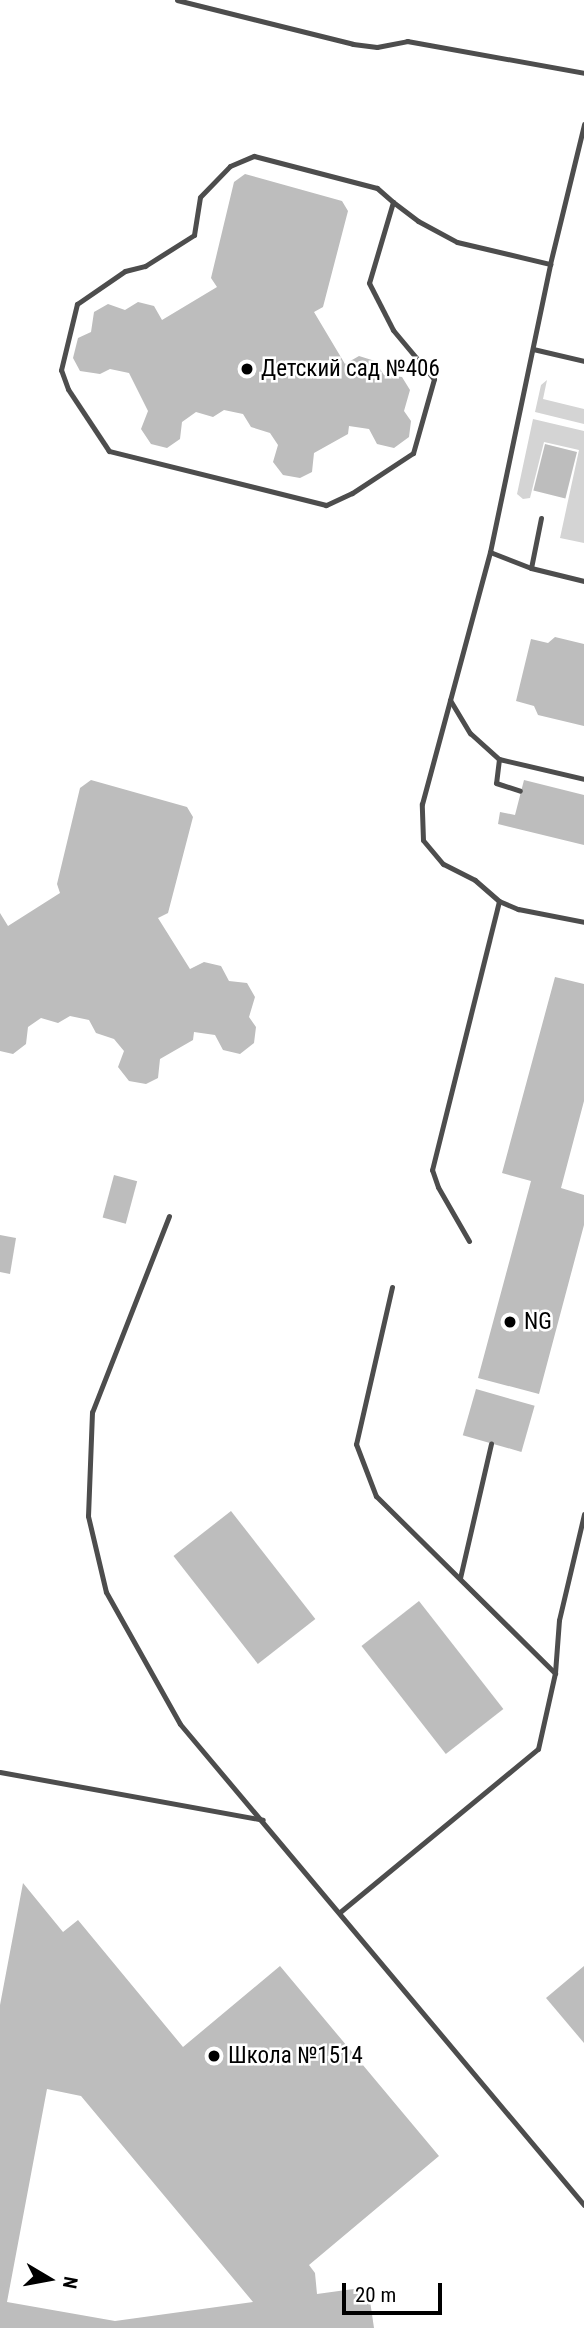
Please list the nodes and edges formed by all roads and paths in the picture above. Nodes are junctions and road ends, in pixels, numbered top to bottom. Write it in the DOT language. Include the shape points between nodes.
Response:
graph roads {
  1 [pos="177,0"];
  2 [pos="584,73"];
  3 [pos="584,124"];
  4 [pos="393,202"];
  5 [pos="550,264"];
  6 [pos="533,349"];
  7 [pos="584,362"];
  8 [pos="541,518"];
  9 [pos="491,552"];
  10 [pos="531,568"];
  11 [pos="584,581"];
  12 [pos="450,700"];
  13 [pos="499,759"];
  14 [pos="584,779"];
  15 [pos="520,791"];
  16 [pos="499,901"];
  17 [pos="584,922"];
  18 [pos="169,1216"];
  19 [pos="470,1241"];
  20 [pos="392,1287"];
  21 [pos="491,1444"];
  22 [pos="584,1514"];
  23 [pos="460,1578"];
  24 [pos="555,1673"];
  25 [pos="0,1772"];
  26 [pos="263,1820"];
  27 [pos="340,1912"];
  28 [pos="584,2205"];
  1 -- 2 [label="lane" via="353,44 377,47 407,41"];
  3 -- 5 [label="lane"];
  4 -- 4 [label="lane" via="377,188 254,156 230,166 200,197 194,235 145,266 125,271 77,304 61,370 68,389 109,451 326,505 412,453 434,379 393,330 369,283"];
  4 -- 5 [label="lane" via="457,242"];
  5 -- 6 [label="lane"];
  6 -- 7 [label="lane"];
  6 -- 9 [label="lane"];
  8 -- 10 [label="lane"];
  9 -- 10 [label="lane"];
  9 -- 12 [label="lane"];
  10 -- 11 [label="lane"];
  12 -- 13 [label="lane" via="470,733"];
  12 -- 16 [label="lane" via="422,804 423,840 443,864 475,880"];
  13 -- 14 [label="lane"];
  13 -- 15 [label="lane" via="496,783"];
  16 -- 17 [label="lane"];
  16 -- 19 [label="lane" via="432,1170"];
  18 -- 26 [label="lane" via="92,1412 88,1516 106,1592 180,1724"];
  20 -- 23 [label="lane" via="356,1444 376,1496"];
  21 -- 23 [label="lane"];
  22 -- 24 [label="lane" via="559,1620"];
  23 -- 24 [label="lane"];
  24 -- 27 [label="lane" via="538,1749"];
  25 -- 26 [label="lane"];
  26 -- 27 [label="lane"];
  27 -- 28 [label="lane"];
}
